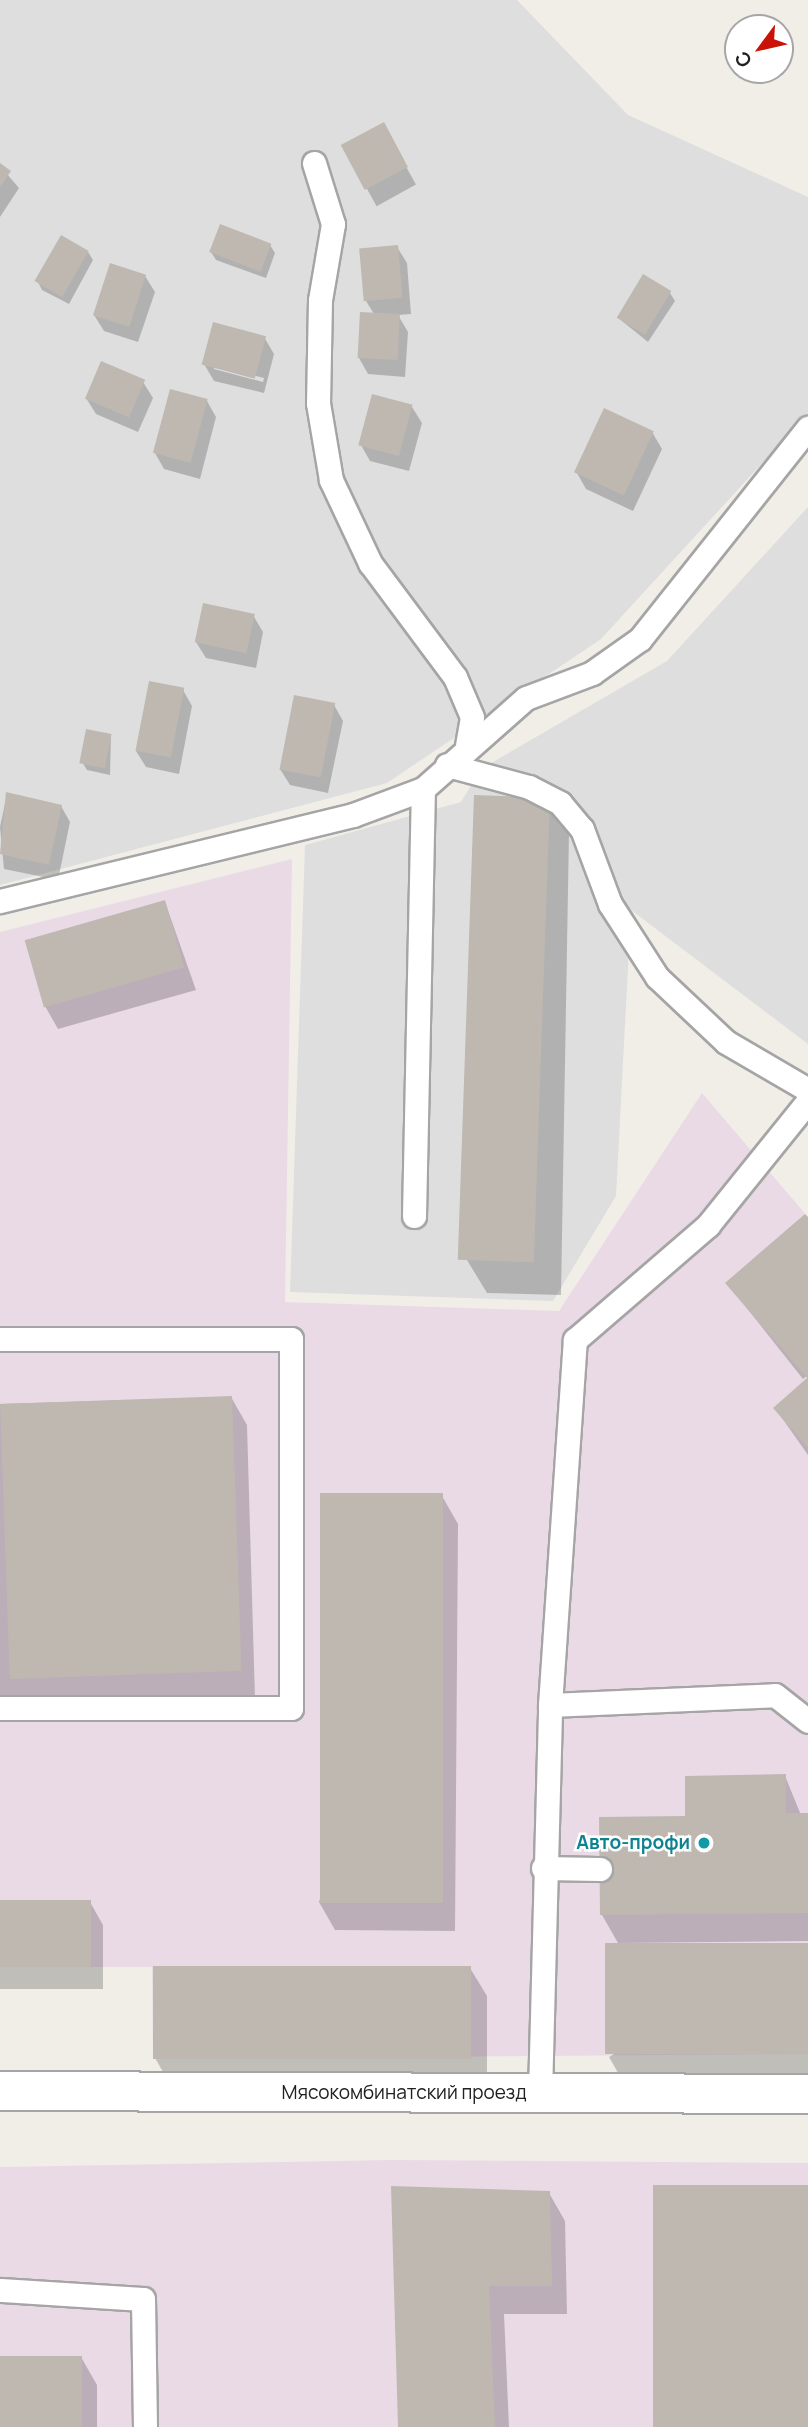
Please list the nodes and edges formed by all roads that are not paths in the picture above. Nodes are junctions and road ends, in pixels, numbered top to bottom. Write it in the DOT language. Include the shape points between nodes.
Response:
graph roads {
  1 [pos="314,163"];
  2 [pos="808,428"];
  3 [pos="467,745"];
  4 [pos="447,765"];
  5 [pos="423,789"];
  6 [pos="0,901"];
  7 [pos="808,1090"];
  8 [pos="808,1101"];
  9 [pos="414,1216"];
  10 [pos="0,1339"];
  11 [pos="550,1705"];
  12 [pos="0,1708"];
  13 [pos="808,1721"];
  14 [pos="544,1868"];
  15 [pos="600,1869"];
  16 [pos="0,2091"];
  17 [pos="540,2094"];
  18 [pos="808,2094"];
  19 [pos="0,2290"];
  20 [pos="145,2427"];
  1 -- 3 [label="lane" via="333,224 320,300 318,403 331,480 370,562 455,677 472,717"];
  2 -- 3 [label="lane" via="640,639 592,673 527,698"];
  3 -- 4 [label="lane"];
  4 -- 5 [label="lane"];
  4 -- 7 [label="lane" via="529,787 560,803 582,829 610,904 657,977 726,1042"];
  5 -- 6 [label="lane" via="353,814"];
  5 -- 9 [label="lane"];
  8 -- 11 [label="lane" via="708,1225 575,1340"];
  10 -- 12 [label="lane" via="291,1339 291,1708"];
  11 -- 13 [label="lane" via="775,1695"];
  11 -- 14 [label="lane"];
  14 -- 15 [label="lane"];
  14 -- 17 [label="lane"];
  16 -- 17 [label="street, Мясокомбинатский проезд"];
  17 -- 18 [label="street, Мясокомбинатский проезд"];
  19 -- 20 [label="lane" via="143,2299"];
}
